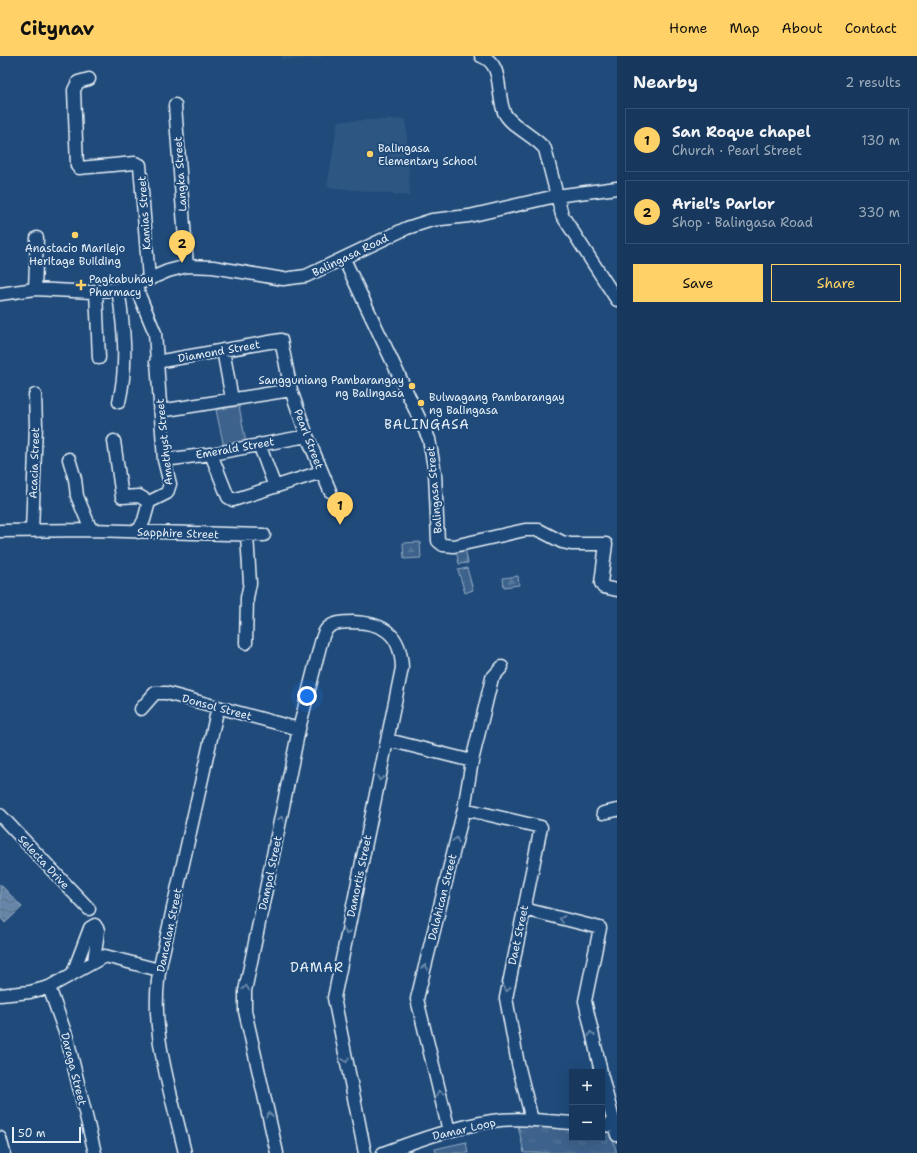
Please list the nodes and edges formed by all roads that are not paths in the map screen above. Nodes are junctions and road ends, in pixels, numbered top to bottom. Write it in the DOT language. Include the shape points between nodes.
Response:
graph roads {
  1 [pos="481,56"];
  2 [pos="90,79"];
  3 [pos="175,105"];
  4 [pos="617,188"];
  5 [pos="556,196"];
  6 [pos="37,238"];
  7 [pos="344,259"];
  8 [pos="187,266"];
  9 [pos="149,280"];
  10 [pos="136,284"];
  11 [pos="35,289"];
  12 [pos="118,289"];
  13 [pos="96,291"];
  14 [pos="0,294"];
  15 [pos="617,300"];
  16 [pos="281,340"];
  17 [pos="223,350"];
  18 [pos="99,358"];
  19 [pos="156,362"];
  20 [pos="291,390"];
  21 [pos="35,395"];
  22 [pos="232,399"];
  23 [pos="119,402"];
  24 [pos="160,411"];
  25 [pos="306,436"];
  26 [pos="114,440"];
  27 [pos="259,444"];
  28 [pos="211,454"];
  29 [pos="69,459"];
  30 [pos="164,460"];
  31 [pos="321,472"];
  32 [pos="275,488"];
  33 [pos="330,490"];
  34 [pos="149,502"];
  35 [pos="91,530"];
  36 [pos="0,531"];
  37 [pos="32,531"];
  38 [pos="138,532"];
  39 [pos="264,535"];
  40 [pos="247,536"];
  41 [pos="617,590"];
  42 [pos="360,622"];
  43 [pos="246,643"];
  44 [pos="502,667"];
  45 [pos="218,707"];
  46 [pos="141,708"];
  47 [pos="299,729"];
  48 [pos="388,740"];
  49 [pos="472,761"];
  50 [pos="464,810"];
  51 [pos="617,810"];
  52 [pos="602,813"];
  53 [pos="0,815"];
  54 [pos="89,909"];
  55 [pos="524,909"];
  56 [pos="94,962"];
  57 [pos="159,970"];
  58 [pos="73,973"];
  59 [pos="49,987"];
  60 [pos="0,995"];
  61 [pos="600,1069"];
  62 [pos="605,1088"];
  63 [pos="532,1120"];
  64 [pos="569,1123"];
  65 [pos="605,1126"];
  66 [pos="616,1130"];
  67 [pos="449,1131"];
  68 [pos="0,1138"];
  69 [pos="4,1153"];
  70 [pos="95,1153"];
  71 [pos="185,1153"];
  72 [pos="277,1153"];
  73 [pos="366,1153"];
  74 [pos="383,1153"];
  1 -- 5 [label="street" via="494,65 499,99 505,115 540,142 545,149"];
  2 -- 9 [label="street, Kamias Street" via="78,82 74,90 77,166 79,168 140,164"];
  3 -- 8 [label="street, Langka Street"];
  4 -- 5 [label="street, Balingasa Road"];
  5 -- 7 [label="street, Balingasa Road" via="469,216 432,220"];
  5 -- 15 [label="street" via="570,229"];
  6 -- 11 [label="street"];
  7 -- 8 [label="street, Balingasa Road" via="306,276 283,279 213,267"];
  7 -- 41 [label="street, Balingasa Street" via="429,439 435,474 437,536 440,543 454,546 536,529 566,543 606,544 601,583 602,587"];
  8 -- 9 [label="street, Balingasa Road"];
  9 -- 10 [label="street, Balingasa Road"];
  10 -- 12 [label="street, Balingasa Road"];
  10 -- 19 [label="street, Amethyst Street" via="155,333"];
  11 -- 13 [label="street, Balingasa Road"];
  11 -- 14 [label="street, Balingasa Road"];
  12 -- 13 [label="street, Balingasa Road"];
  12 -- 23 [label="street" via="125,362"];
  13 -- 18 [label="street"];
  16 -- 17 [label="street, Diamond Street"];
  16 -- 20 [label="street, Pearl Street"];
  17 -- 19 [label="street, Diamond Street"];
  17 -- 22 [label="street"];
  19 -- 24 [label="street, Amethyst Street"];
  20 -- 22 [label="street"];
  20 -- 25 [label="street, Pearl Street"];
  21 -- 37 [label="street, Acacia Street"];
  22 -- 24 [label="street"];
  24 -- 30 [label="street, Amethyst Street"];
  25 -- 27 [label="street, Emerald Street"];
  25 -- 31 [label="street, Pearl Street"];
  26 -- 34 [label="street" via="122,496 139,496"];
  27 -- 28 [label="street, Emerald Street"];
  27 -- 32 [label="street"];
  28 -- 30 [label="street, Emerald Street"];
  28 -- 32 [label="street" via="230,500"];
  29 -- 35 [label="street" via="77,496"];
  30 -- 34 [label="street, Amethyst Street" via="170,489"];
  31 -- 32 [label="street"];
  31 -- 33 [label="street, Pearl Street"];
  34 -- 38 [label="street"];
  35 -- 37 [label="street, Sapphire Street"];
  35 -- 38 [label="street, Sapphire Street"];
  36 -- 37 [label="street, Sapphire Street"];
  38 -- 40 [label="street, Sapphire Street"];
  39 -- 40 [label="street, Sapphire Street"];
  40 -- 43 [label="street" via="250,583"];
  42 -- 47 [label="street, Dampol Street" via="343,622 329,626 324,634"];
  42 -- 48 [label="street, Damortis Street" via="388,630 398,644 402,668"];
  44 -- 49 [label="street, Dalahican Street" via="492,678"];
  45 -- 46 [label="street, Donsol Street" via="166,693 155,693"];
  45 -- 47 [label="street, Donsol Street"];
  45 -- 57 [label="street, Dancalan Street"];
  72 -- 47 [label="street, Dampol Street, one-way" via="245,1011 245,991"];
  48 -- 49 [label="street"];
  48 -- 73 [label="street, Damortis Street, one-way" via="334,998"];
  49 -- 50 [label="street, Dalahican Street"];
  50 -- 55 [label="street, Daet Street" via="541,827"];
  67 -- 50 [label="street, Dalahican Street, one-way" via="417,999"];
  51 -- 52 [label="street"];
  53 -- 54 [label="street, Selecta Drive"];
  61 -- 55 [label="street, one-way" via="585,1001 600,928"];
  55 -- 63 [label="street, Daet Street, one-way" via="506,998 518,1064"];
  56 -- 57 [label="street" via="105,956"];
  56 -- 58 [label="street"];
  56 -- 58 [label="street" via="98,930 95,925 90,928"];
  57 -- 71 [label="street, Dancalan Street" via="156,997 158,1035"];
  58 -- 59 [label="street"];
  59 -- 60 [label="street"];
  59 -- 70 [label="street, Daraga Street" via="67,1038"];
  62 -- 66 [label="street"];
  63 -- 64 [label="street, Damar Loop"];
  63 -- 67 [label="street, Damar Loop" via="493,1121"];
  65 -- 66 [label="street"];
  67 -- 74 [label="street, Damar Loop"];
  68 -- 69 [label="street"];
}
